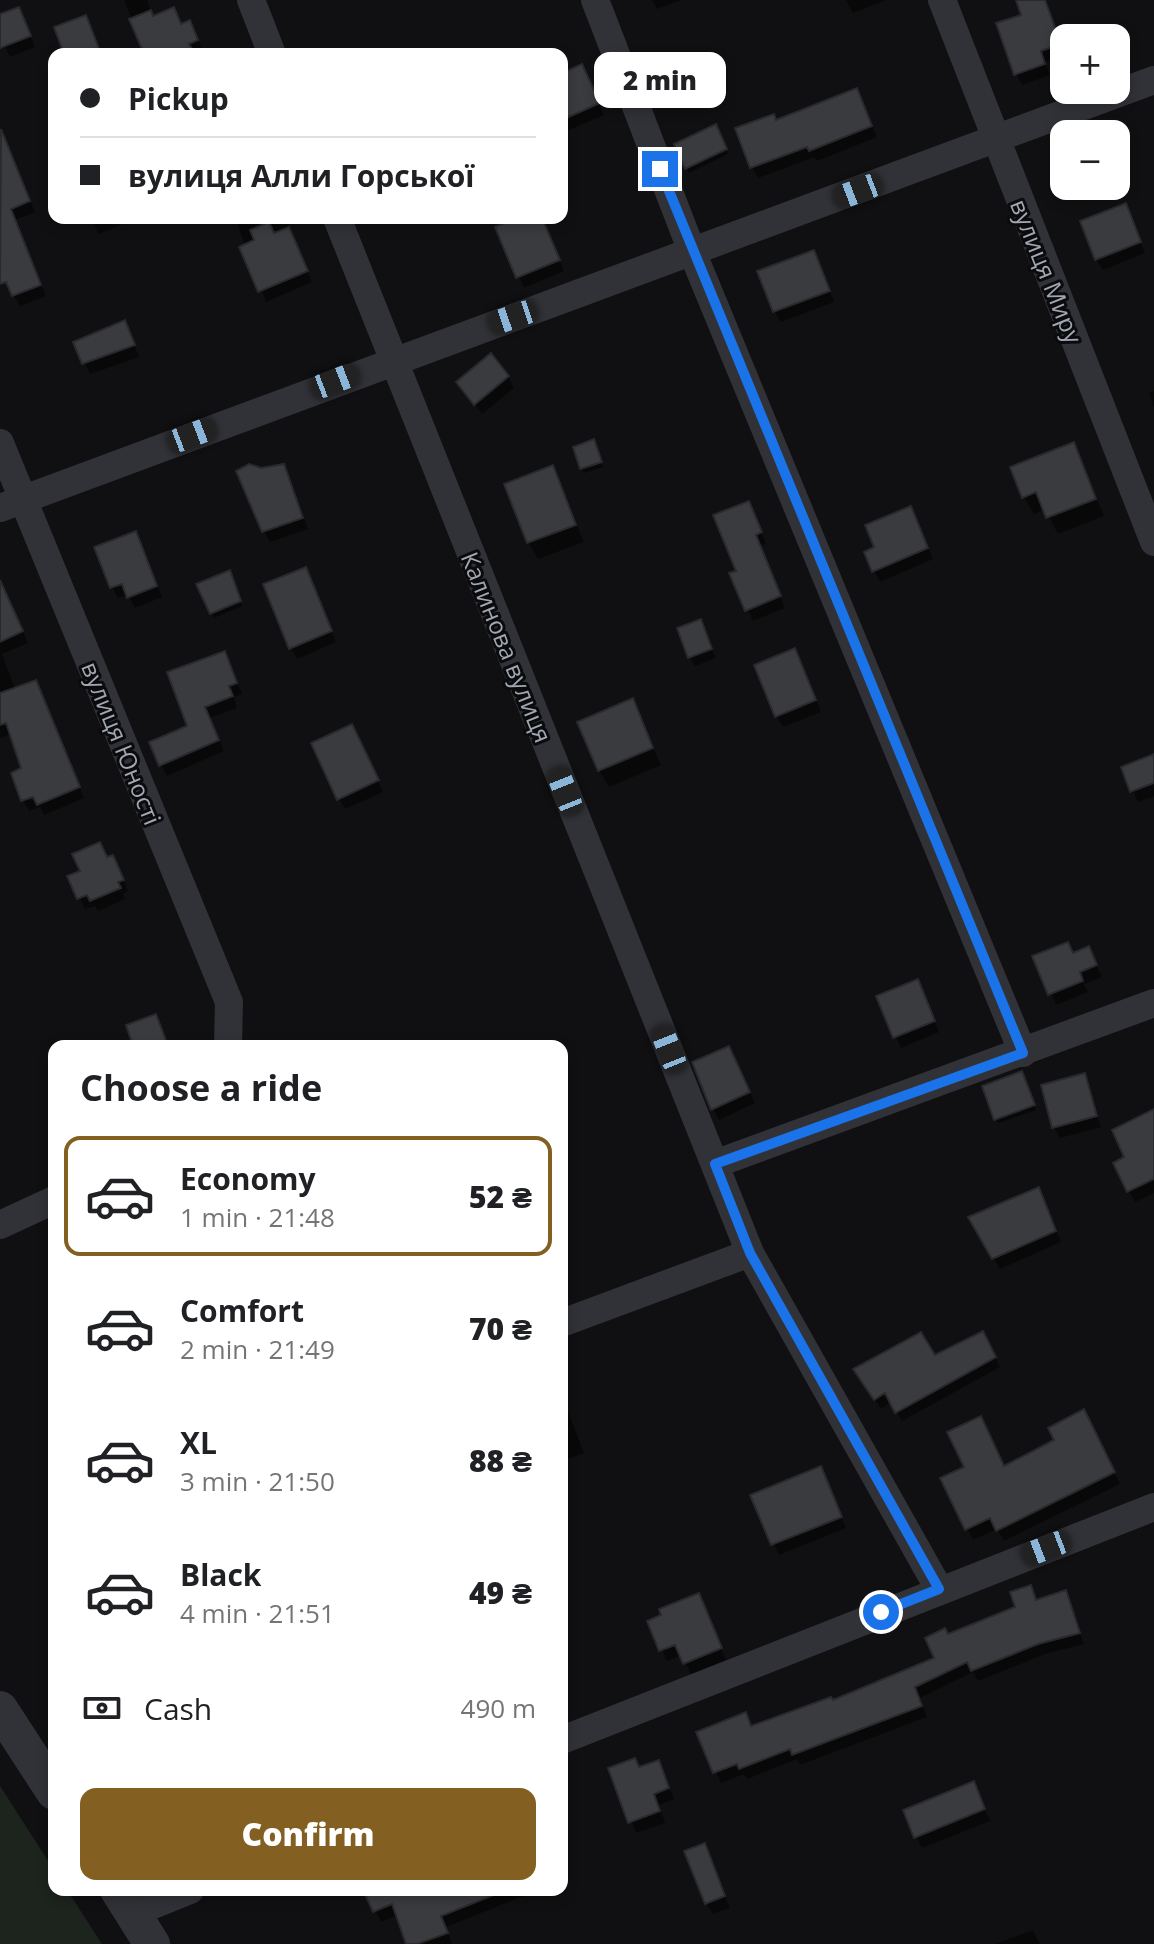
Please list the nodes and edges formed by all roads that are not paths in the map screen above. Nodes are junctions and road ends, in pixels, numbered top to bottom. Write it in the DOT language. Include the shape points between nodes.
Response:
graph roads {
  1 [pos="251,0"];
  2 [pos="595,0"];
  3 [pos="942,0"];
  4 [pos="270,48"];
  5 [pos="1154,80"];
  6 [pos="995,140"];
  7 [pos="339,224"];
  8 [pos="693,254"];
  9 [pos="392,360"];
  10 [pos="0,443"];
  11 [pos="11,504"];
  12 [pos="1154,542"];
  13 [pos="1152,1011"];
  14 [pos="228,1040"];
  15 [pos="1023,1053"];
  16 [pos="715,1164"];
  17 [pos="48,1203"];
  18 [pos="0,1225"];
  19 [pos="750,1253"];
  20 [pos="568,1321"];
  21 [pos="1154,1507"];
  22 [pos="939,1589"];
  23 [pos="0,1709"];
  24 [pos="568,1738"];
  25 [pos="48,1783"];
  26 [pos="155,1896"];
  27 [pos="125,1901"];
  28 [pos="152,1944"];
  1 -- 4 [label="street"];
  2 -- 8 [label="street"];
  3 -- 6 [label="street, вулиця Миру"];
  5 -- 6 [label="street"];
  6 -- 8 [label="street"];
  6 -- 12 [label="street, вулиця Миру"];
  7 -- 9 [label="street, Калинова вулиця"];
  8 -- 9 [label="street"];
  8 -- 15 [label="street"];
  9 -- 11 [label="street"];
  9 -- 16 [label="street, Калинова вулиця"];
  10 -- 11 [label="street, вулиця Юності"];
  11 -- 14 [label="street, вулиця Юності" via="229,1002"];
  13 -- 15 [label="street"];
  15 -- 16 [label="street"];
  16 -- 19 [label="street, Калинова вулиця"];
  17 -- 18 [label="street"];
  19 -- 20 [label="street"];
  19 -- 22 [label="street, Калинова вулиця"];
  21 -- 22 [label="street"];
  22 -- 24 [label="street"];
  23 -- 25 [label="street"];
  26 -- 27 [label="street"];
  27 -- 28 [label="street"];
}
